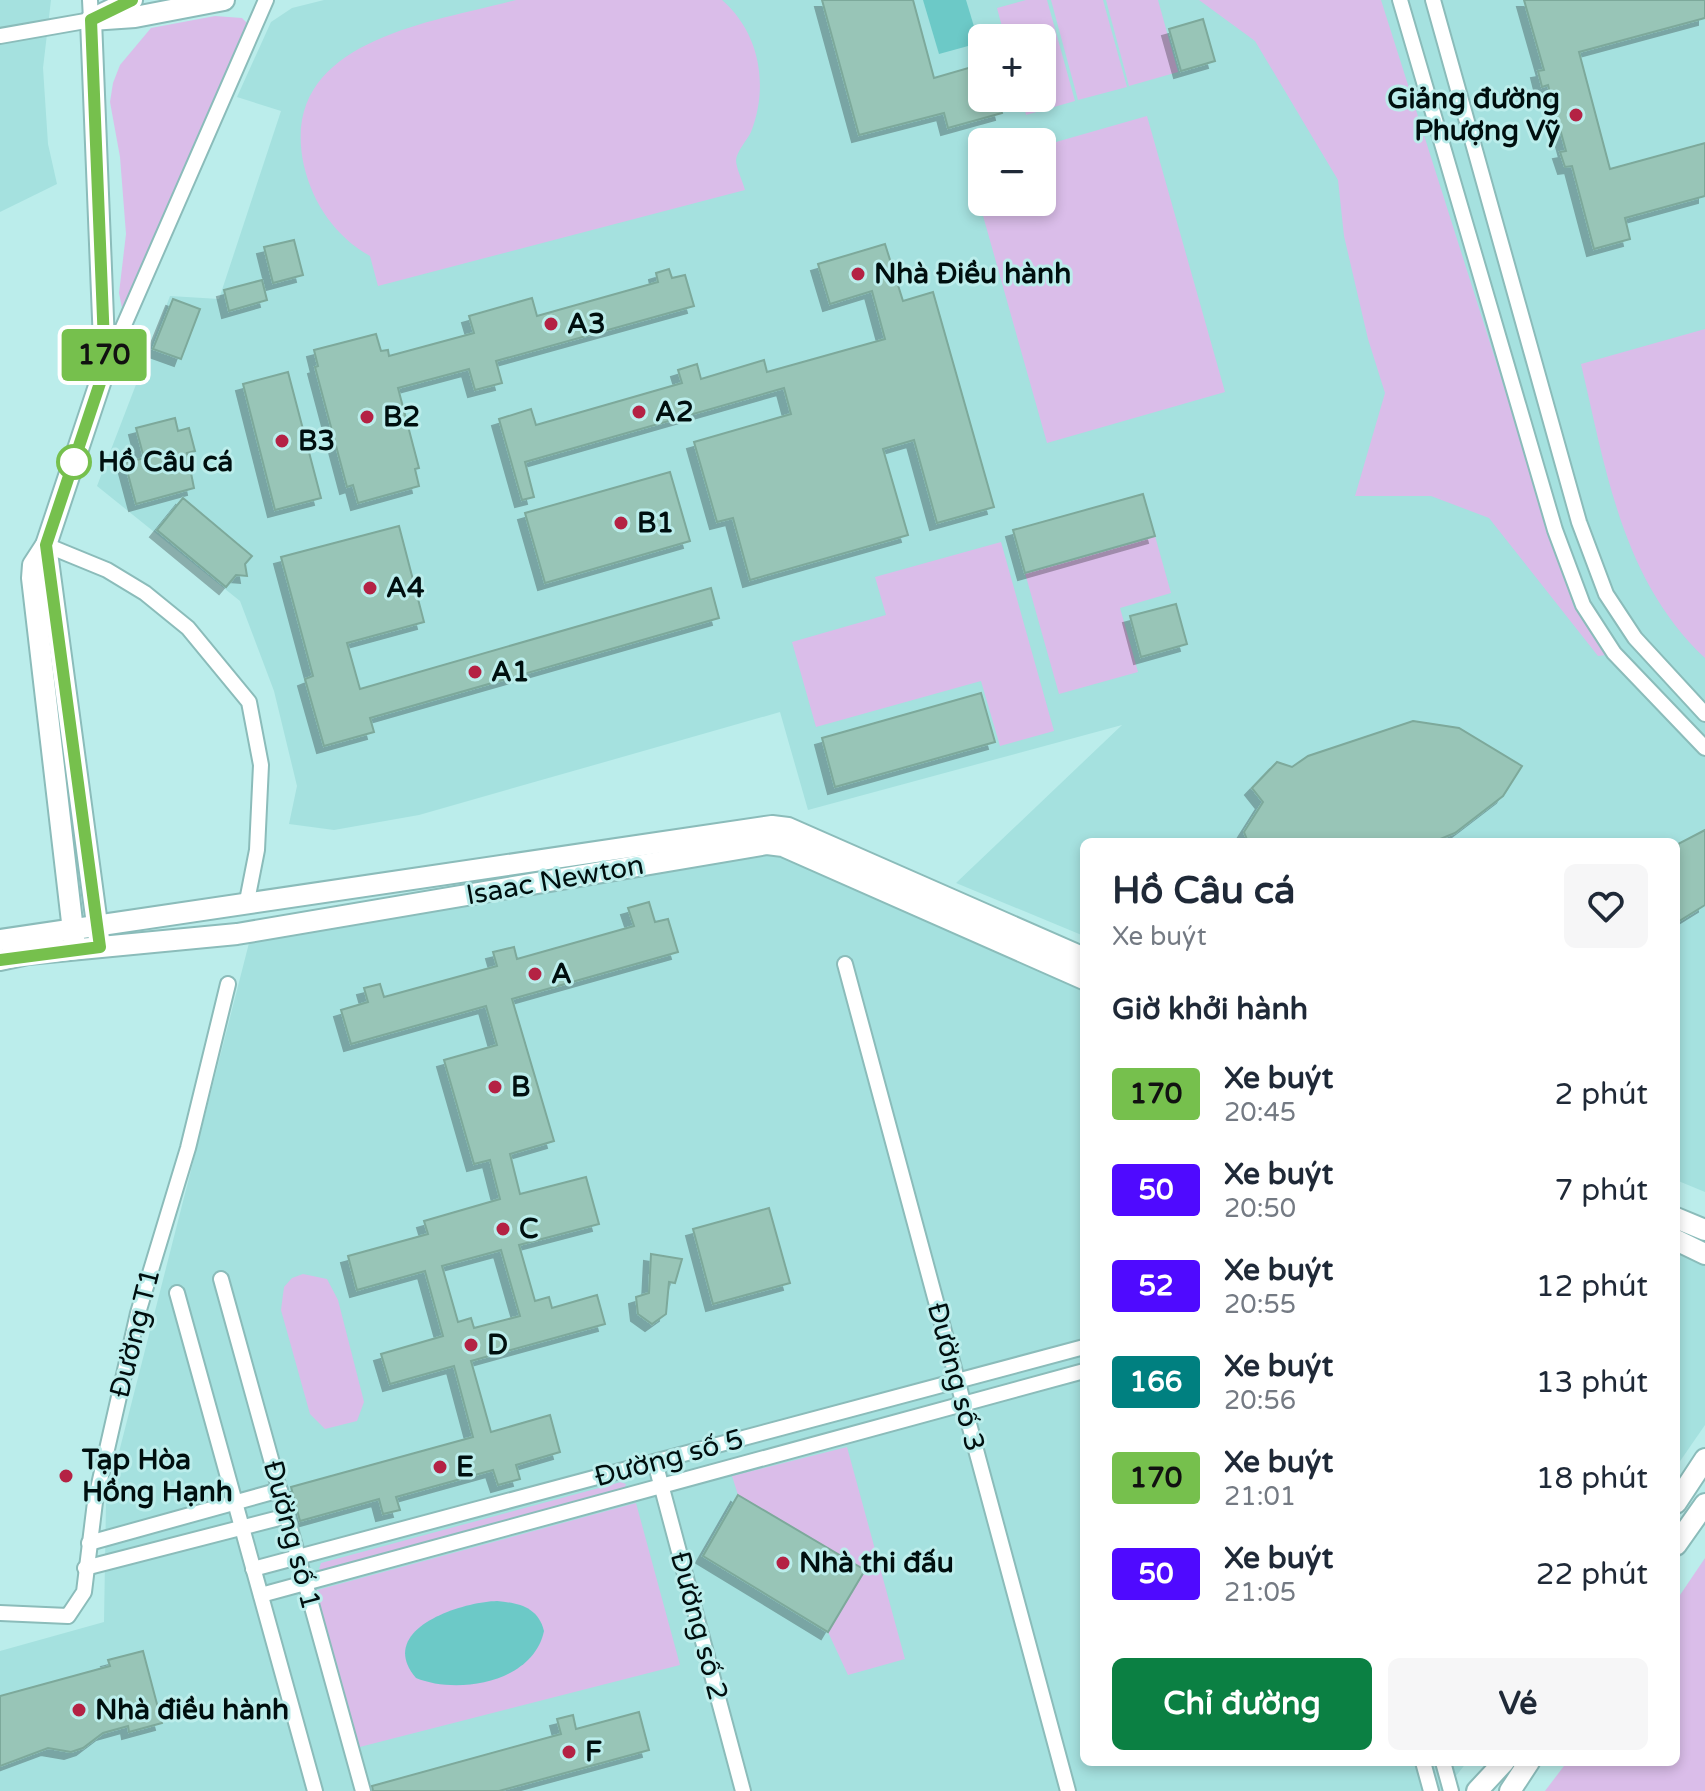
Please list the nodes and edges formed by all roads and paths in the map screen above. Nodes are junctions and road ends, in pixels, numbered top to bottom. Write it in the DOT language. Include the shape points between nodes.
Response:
graph roads {
  1 [pos="132,0"];
  2 [pos="224,0"];
  3 [pos="266,0"];
  4 [pos="1433,0"];
  5 [pos="1403,3"];
  6 [pos="90,10"];
  7 [pos="0,36"];
  8 [pos="105,368"];
  9 [pos="46,545"];
  10 [pos="1705,714"];
  11 [pos="1705,748"];
  12 [pos="246,906"];
  13 [pos="97,925"];
  14 [pos="237,934"];
  15 [pos="74,939"];
  16 [pos="0,940"];
  17 [pos="100,947"];
  18 [pos="1080,956"];
  19 [pos="0,960"];
  20 [pos="845,964"];
  21 [pos="1080,977"];
  22 [pos="228,984"];
  23 [pos="1680,1220"];
  24 [pos="1705,1230"];
  25 [pos="1680,1242"];
  26 [pos="1705,1254"];
  27 [pos="221,1279"];
  28 [pos="177,1293"];
  29 [pos="1080,1348"];
  30 [pos="1080,1372"];
  31 [pos="957,1381"];
  32 [pos="963,1404"];
  33 [pos="1705,1459"];
  34 [pos="655,1462"];
  35 [pos="661,1486"];
  36 [pos="280,1490"];
  37 [pos="1680,1497"];
  38 [pos="235,1502"];
  39 [pos="1705,1504"];
  40 [pos="287,1516"];
  41 [pos="242,1528"];
  42 [pos="1680,1539"];
  43 [pos="89,1543"];
  44 [pos="298,1557"];
  45 [pos="85,1568"];
  46 [pos="253,1569"];
  47 [pos="305,1582"];
  48 [pos="261,1595"];
  49 [pos="0,1613"];
  50 [pos="1424,1766"];
  51 [pos="1444,1766"];
  52 [pos="1500,1766"];
  53 [pos="1526,1766"];
  54 [pos="315,1791"];
  55 [pos="363,1791"];
  56 [pos="743,1791"];
  57 [pos="1068,1791"];
  58 [pos="1431,1791"];
  59 [pos="1451,1791"];
  60 [pos="1477,1791"];
  61 [pos="1510,1791"];
  1 -- 6 [label="street"];
  2 -- 6 [label="street" via="135,17"];
  3 -- 8 [label="street"];
  4 -- 10 [label="street" via="1579,522 1606,594 1635,638"];
  5 -- 11 [label="street" via="1555,530 1583,605 1627,671"];
  6 -- 7 [label="street"];
  6 -- 8 [label="street"];
  8 -- 9 [label="street"];
  9 -- 12 [label="street" via="107,570 145,593 188,628 249,702 261,765 257,850"];
  9 -- 13 [label="street"];
  9 -- 15 [label="street" via="33,565 32,578"];
  12 -- 13 [label="street, Isaac Newton"];
  12 -- 14 [label="street"];
  12 -- 18 [label="street, Isaac Newton" via="772,826 788,828"];
  13 -- 15 [label="street, Isaac Newton"];
  13 -- 17 [label="street"];
  14 -- 17 [label="street, Isaac Newton"];
  14 -- 21 [label="street, Isaac Newton" via="767,844 783,846"];
  15 -- 16 [label="street, Isaac Newton"];
  15 -- 17 [label="street, Isaac Newton"];
  15 -- 19 [label="street, Isaac Newton"];
  20 -- 31 [label="street, Đường số 3"];
  22 -- 43 [label="street, Đường T1" via="188,1148 138,1313"];
  23 -- 24 [label="street"];
  25 -- 26 [label="street"];
  27 -- 36 [label="street, Đường số 1"];
  28 -- 38 [label="street, Đường số 1"];
  29 -- 31 [label="street, Đường số 5"];
  30 -- 32 [label="street, Đường số 5"];
  31 -- 32 [label="street, Đường số 3"];
  31 -- 34 [label="street, Đường số 5"];
  32 -- 35 [label="street, Đường số 5"];
  32 -- 57 [label="street, Đường số 3"];
  33 -- 37 [label="street"];
  34 -- 35 [label="street, Đường số 2"];
  34 -- 44 [label="street, Đường số 5"];
  35 -- 47 [label="street, Đường số 5"];
  35 -- 56 [label="street, Đường số 2"];
  36 -- 38 [label="street"];
  36 -- 40 [label="street, Đường số 1"];
  38 -- 41 [label="street, Đường số 1"];
  38 -- 43 [label="street"];
  39 -- 42 [label="street"];
  40 -- 41 [label="street"];
  40 -- 44 [label="street, Đường số 1"];
  41 -- 45 [label="street"];
  41 -- 46 [label="street, Đường số 1"];
  43 -- 45 [label="street, Đường T1"];
  44 -- 46 [label="street, Đường số 5"];
  44 -- 47 [label="street, Đường số 1"];
  45 -- 49 [label="street, Đường T1" via="84,1592 68,1616"];
  46 -- 48 [label="street, Đường số 1"];
  47 -- 48 [label="street, Đường số 5"];
  47 -- 55 [label="street, Đường số 1"];
  48 -- 54 [label="street, Đường số 1"];
  50 -- 58 [label="street"];
  51 -- 59 [label="street"];
  52 -- 60 [label="street"];
  53 -- 61 [label="street"];
}
